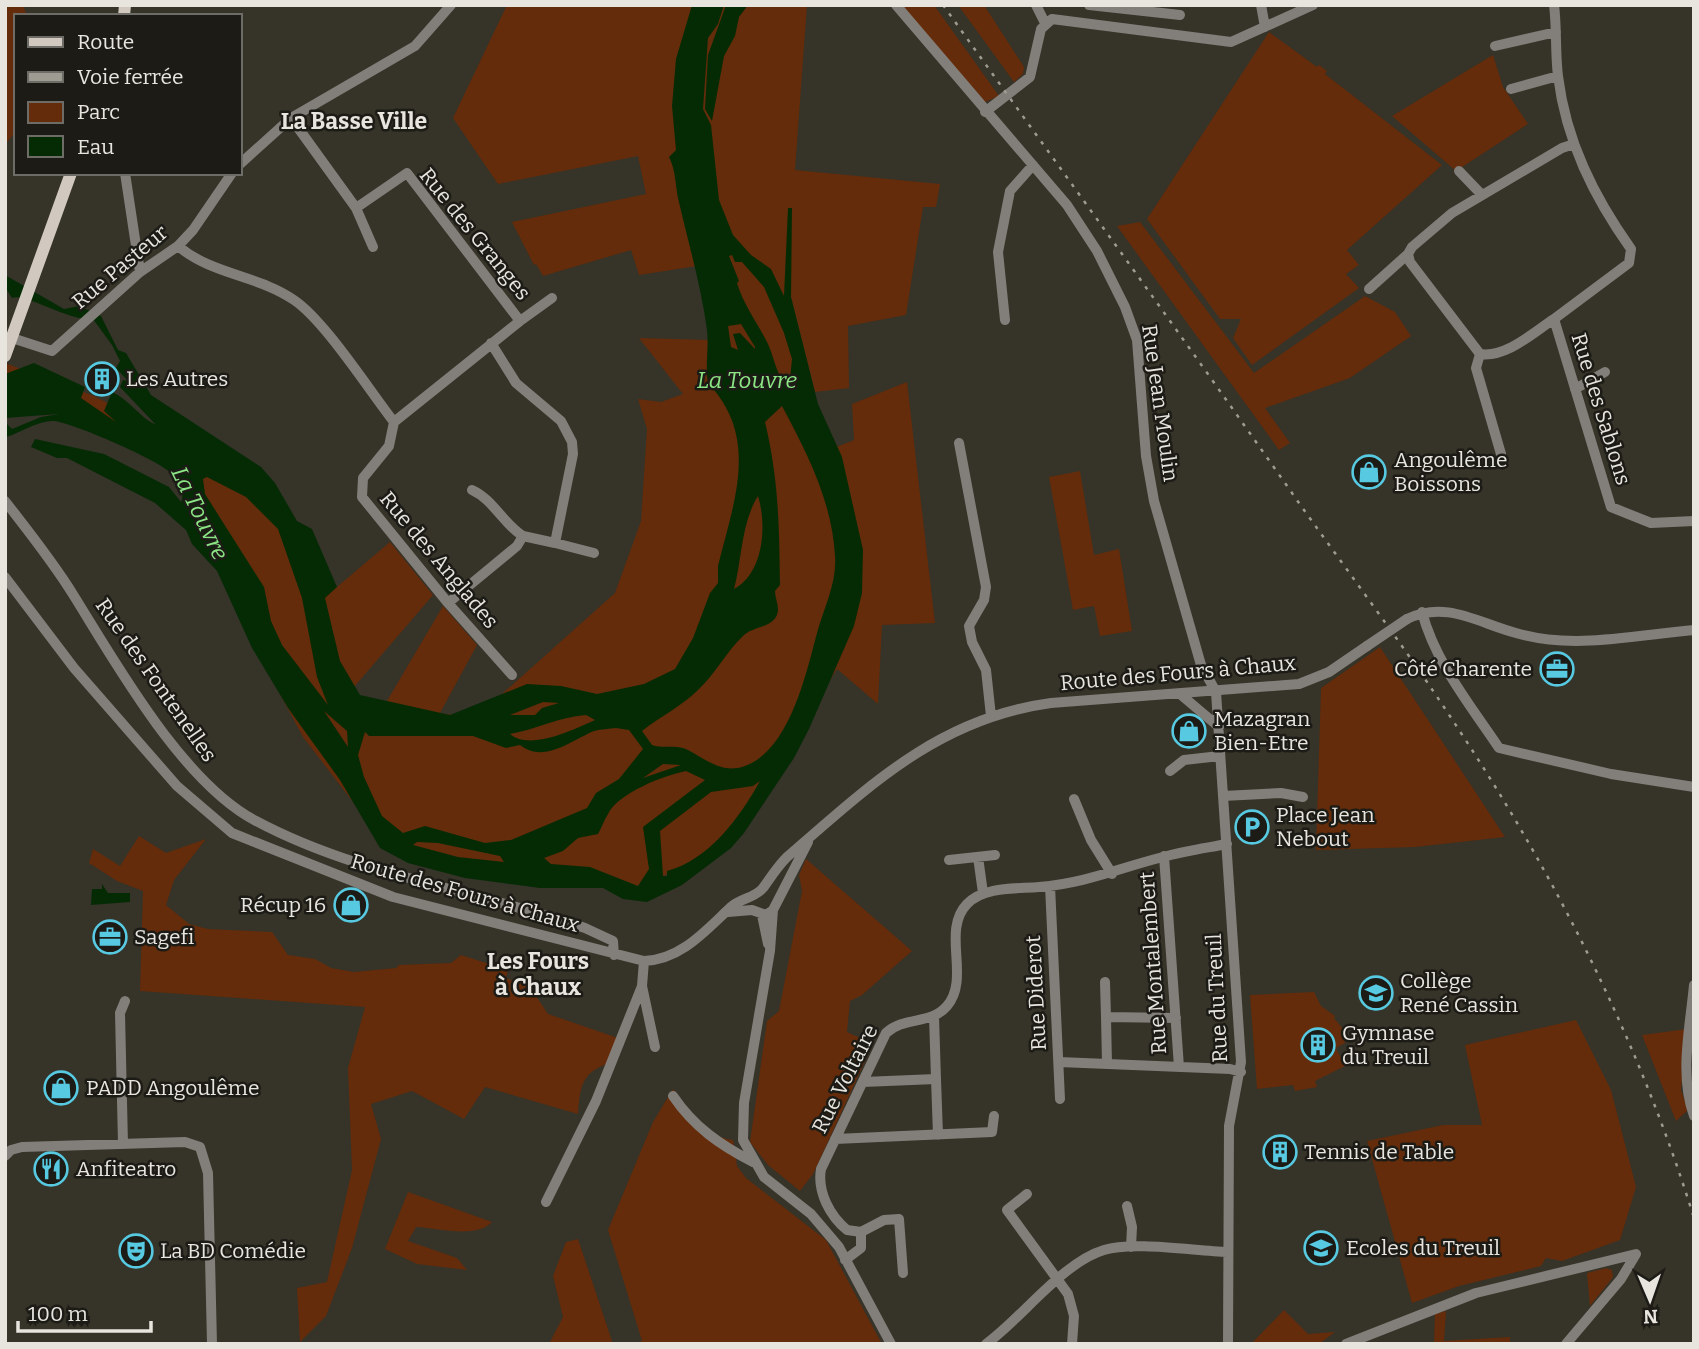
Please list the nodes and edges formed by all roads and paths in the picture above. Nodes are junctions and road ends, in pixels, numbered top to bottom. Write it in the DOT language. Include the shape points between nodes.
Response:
graph roads {
  1 [pos="451,5"];
  2 [pos="896,5"];
  3 [pos="1036,5"];
  4 [pos="1089,5"];
  5 [pos="1261,5"];
  6 [pos="1313,5"];
  7 [pos="1554,7"];
  8 [pos="1180,15"];
  9 [pos="1045,23"];
  10 [pos="1265,27"];
  11 [pos="1556,32"];
  12 [pos="1495,46"];
  13 [pos="1558,76"];
  14 [pos="1511,89"];
  15 [pos="985,112"];
  16 [pos="292,118"];
  17 [pos="1574,144"];
  18 [pos="242,162"];
  19 [pos="1033,165"];
  20 [pos="1459,171"];
  21 [pos="70,175"];
  22 [pos="125,175"];
  23 [pos="231,175"];
  24 [pos="1482,195"];
  25 [pos="356,208"];
  26 [pos="178,246"];
  27 [pos="373,247"];
  28 [pos="1408,254"];
  29 [pos="140,272"];
  30 [pos="1369,289"];
  31 [pos="552,298"];
  32 [pos="1554,319"];
  33 [pos="1005,320"];
  34 [pos="520,321"];
  35 [pos="12,338"];
  36 [pos="491,343"];
  37 [pos="1480,354"];
  38 [pos="5,356"];
  39 [pos="1605,372"];
  40 [pos="1575,389"];
  41 [pos="394,422"];
  42 [pos="959,443"];
  43 [pos="1501,454"];
  44 [pos="472,490"];
  45 [pos="5,502"];
  46 [pos="1694,521"];
  47 [pos="523,536"];
  48 [pos="555,542"];
  49 [pos="594,553"];
  50 [pos="5,577"];
  51 [pos="448,603"];
  52 [pos="1422,612"];
  53 [pos="1694,630"];
  54 [pos="512,675"];
  55 [pos="1216,692"];
  56 [pos="1180,694"];
  57 [pos="991,716"];
  58 [pos="1219,727"];
  59 [pos="1220,756"];
  60 [pos="1170,771"];
  61 [pos="1694,787"];
  62 [pos="1223,796"];
  63 [pos="1303,796"];
  64 [pos="1074,799"];
  65 [pos="809,840"];
  66 [pos="1227,844"];
  67 [pos="995,855"];
  68 [pos="1164,856"];
  69 [pos="978,857"];
  70 [pos="949,860"];
  71 [pos="1112,874"];
  72 [pos="1050,886"];
  73 [pos="761,891"];
  74 [pos="983,893"];
  75 [pos="774,907"];
  76 [pos="755,908"];
  77 [pos="770,951"];
  78 [pos="614,955"];
  79 [pos="644,961"];
  80 [pos="1105,982"];
  81 [pos="1694,985"];
  82 [pos="642,986"];
  83 [pos="125,1001"];
  84 [pos="934,1016"];
  85 [pos="1106,1017"];
  86 [pos="1175,1018"];
  87 [pos="655,1047"];
  88 [pos="1059,1062"];
  89 [pos="1107,1064"];
  90 [pos="1179,1067"];
  91 [pos="1241,1072"];
  92 [pos="936,1079"];
  93 [pos="863,1082"];
  94 [pos="673,1096"];
  95 [pos="1060,1099"];
  96 [pos="994,1116"];
  97 [pos="1694,1116"];
  98 [pos="938,1135"];
  99 [pos="835,1139"];
  100 [pos="122,1144"];
  101 [pos="5,1156"];
  102 [pos="753,1162"];
  103 [pos="1027,1194"];
  104 [pos="545,1202"];
  105 [pos="1127,1206"];
  106 [pos="861,1231"];
  107 [pos="1131,1247"];
  108 [pos="1227,1252"];
  109 [pos="845,1260"];
  110 [pos="903,1273"];
  111 [pos="1058,1281"];
  112 [pos="212,1344"];
  113 [pos="891,1344"];
  114 [pos="986,1344"];
  115 [pos="1072,1344"];
  116 [pos="1228,1344"];
  117 [pos="1346,1344"];
  118 [pos="1566,1344"];
  1 -- 16 [label="street" via="415,46"];
  2 -- 15 [label="street, Rue Jean Moulin"];
  3 -- 9 [label="street"];
  4 -- 8 [label="street"];
  5 -- 10 [label="street"];
  6 -- 10 [label="street"];
  7 -- 11 [label="street, Rue des Sablons"];
  9 -- 10 [label="street" via="1065,19 1231,42"];
  9 -- 15 [label="street" via="1030,77"];
  11 -- 12 [label="street"];
  11 -- 13 [label="street, Rue des Sablons"];
  13 -- 14 [label="street"];
  13 -- 17 [label="street, Rue des Sablons"];
  15 -- 19 [label="street, Rue Jean Moulin"];
  16 -- 18 [label="street"];
  16 -- 25 [label="street"];
  17 -- 24 [label="street"];
  17 -- 32 [label="street, Rue des Sablons" via="1596,195 1632,256 1629,263"];
  19 -- 33 [label="street" via="1010,191 998,252"];
  19 -- 55 [label="street, Rue Jean Moulin" via="1085,231 1135,334 1154,501 1201,666"];
  20 -- 24 [label="street"];
  21 -- 35 [label="main road"];
  22 -- 29 [label="street"];
  23 -- 26 [label="street, Rue Pasteur"];
  24 -- 28 [label="street" via="1452,214"];
  25 -- 27 [label="street"];
  25 -- 34 [label="street, Rue des Granges" via="407,173"];
  26 -- 29 [label="street, Rue Pasteur"];
  26 -- 41 [label="street" via="194,260 296,301"];
  28 -- 30 [label="street"];
  28 -- 37 [label="street"];
  29 -- 35 [label="street, Rue Pasteur" via="52,351"];
  31 -- 34 [label="street"];
  32 -- 37 [label="street, Rue des Sablons" via="1519,343"];
  32 -- 40 [label="street, Rue des Sablons"];
  34 -- 36 [label="street, Rue des Granges"];
  35 -- 38 [label="main road"];
  36 -- 41 [label="street, Rue des Granges"];
  36 -- 48 [label="street" via="516,383 561,421 572,442"];
  37 -- 43 [label="street" via="1476,368"];
  39 -- 40 [label="street"];
  40 -- 46 [label="street, Rue des Sablons" via="1611,507 1651,523"];
  41 -- 51 [label="street, Rue des Anglades" via="389,446 363,478 362,497"];
  42 -- 57 [label="street" via="986,587 970,634 986,670"];
  44 -- 47 [label="street" via="485,496"];
  45 -- 78 [label="street, Rue des Fontenelles" via="73,593 159,724 204,781 233,806 255,821 395,876 584,928 612,941"];
  47 -- 48 [label="street"];
  47 -- 51 [label="street"];
  48 -- 49 [label="street"];
  50 -- 78 [label="street, Route des Fours à Chaux" via="82,677 177,786 223,827 393,897"];
  51 -- 54 [label="street, Rue des Anglades"];
  52 -- 53 [label="street, Route des Fours à Chaux" via="1452,611 1517,634 1558,641"];
  52 -- 55 [label="street, Route des Fours à Chaux, bridge" via="1329,672 1304,682"];
  52 -- 61 [label="street" via="1456,684 1499,748"];
  55 -- 56 [label="street, Route des Fours à Chaux"];
  55 -- 58 [label="street, Rue du Treuil"];
  56 -- 57 [label="street, Route des Fours à Chaux" via="1051,702"];
  56 -- 58 [label="street"];
  57 -- 65 [label="street, Route des Fours à Chaux" via="923,747"];
  58 -- 59 [label="street, Rue du Treuil"];
  59 -- 60 [label="street" via="1184,760"];
  59 -- 62 [label="street, Rue du Treuil"];
  62 -- 63 [label="street"];
  62 -- 66 [label="street, Rue du Treuil"];
  64 -- 71 [label="street"];
  65 -- 73 [label="street, Route des Fours à Chaux" via="777,866"];
  65 -- 75 [label="street, Route des Fours à Chaux"];
  66 -- 68 [label="street"];
  66 -- 91 [label="street, Rue du Treuil"];
  67 -- 69 [label="street"];
  68 -- 71 [label="street"];
  68 -- 86 [label="street, Rue Montalembert"];
  69 -- 70 [label="street"];
  69 -- 74 [label="street"];
  71 -- 72 [label="street"];
  72 -- 74 [label="street"];
  72 -- 88 [label="street, Rue Diderot"];
  73 -- 75 [label="street" via="772,896"];
  73 -- 76 [label="street, Route des Fours à Chaux"];
  74 -- 84 [label="street" via="970,901 960,916 956,987 947,1006"];
  75 -- 76 [label="street, Route des Fours à Chaux"];
  75 -- 77 [label="street"];
  76 -- 77 [label="street"];
  76 -- 79 [label="street, Route des Fours à Chaux" via="727,912 678,952"];
  77 -- 102 [label="street" via="744,1103 743,1140"];
  78 -- 79 [label="street, Route des Fours à Chaux"];
  79 -- 82 [label="street"];
  80 -- 85 [label="street"];
  81 -- 97 [label="street" via="1686,1077"];
  82 -- 87 [label="street"];
  82 -- 104 [label="street" via="596,1101"];
  83 -- 100 [label="street" via="120,1013"];
  84 -- 92 [label="street"];
  84 -- 93 [label="street, Rue Voltaire" via="894,1025 879,1045"];
  85 -- 86 [label="street"];
  85 -- 89 [label="street"];
  86 -- 90 [label="street, Rue Montalembert"];
  88 -- 89 [label="street"];
  88 -- 95 [label="street, Rue Diderot"];
  89 -- 90 [label="street"];
  90 -- 91 [label="street"];
  91 -- 108 [label="street, Rue du Treuil" via="1229,1126"];
  92 -- 93 [label="street"];
  92 -- 98 [label="street"];
  93 -- 99 [label="street, Rue Voltaire"];
  94 -- 102 [label="street" via="699,1128"];
  96 -- 98 [label="street" via="992,1132"];
  98 -- 99 [label="street"];
  99 -- 106 [label="street, Rue Voltaire" via="821,1169 822,1190 841,1225"];
  100 -- 101 [label="street" via="22,1147"];
  100 -- 112 [label="street" via="185,1142 204,1153"];
  102 -- 109 [label="street" via="764,1177 811,1214"];
  103 -- 111 [label="street" via="1007,1210"];
  105 -- 107 [label="street"];
  106 -- 109 [label="street" via="861,1248"];
  106 -- 110 [label="street" via="884,1220 899,1219"];
  107 -- 108 [label="street"];
  107 -- 111 [label="street" via="1087,1256"];
  108 -- 116 [label="street, Rue du Treuil"];
  109 -- 113 [label="street"];
  111 -- 114 [label="street"];
  111 -- 115 [label="street" via="1072,1304"];
  117 -- 118 [label="street" via="1476,1293 1636,1254 1621,1279"];
}
